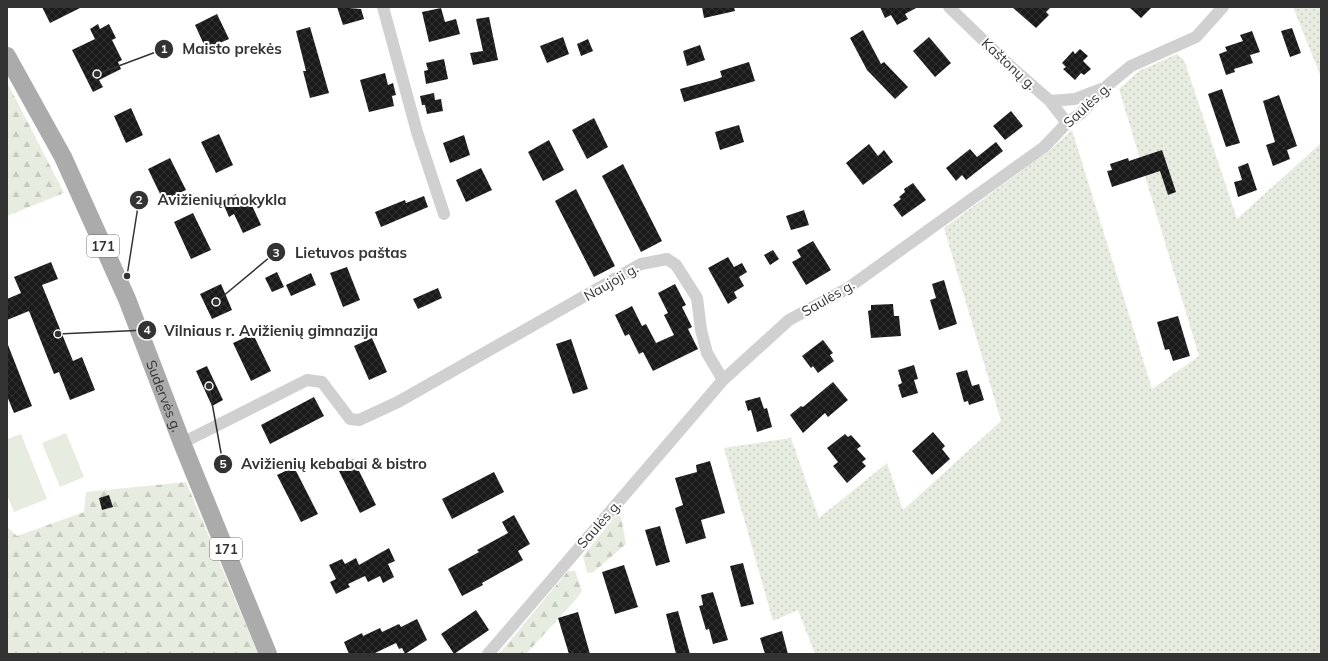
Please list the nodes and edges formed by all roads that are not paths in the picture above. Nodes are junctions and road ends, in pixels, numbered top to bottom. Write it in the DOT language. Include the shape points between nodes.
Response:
graph roads {
  1 [pos="383,7"];
  2 [pos="949,7"];
  3 [pos="1223,7"];
  4 [pos="7,56"];
  5 [pos="1109,84"];
  6 [pos="1050,101"];
  7 [pos="1067,123"];
  8 [pos="444,214"];
  9 [pos="723,380"];
  10 [pos="182,443"];
  11 [pos="268,654"];
  12 [pos="488,654"];
  1 -- 8 [label="street" via="417,132"];
  2 -- 6 [label="street, Kaštonų g."];
  3 -- 5 [label="street, Saulės g." via="1196,37 1131,66"];
  4 -- 10 [label="main road, Sudervės g. / 171" via="63,157 82,198 127,299"];
  5 -- 6 [label="street" via="1092,94 1075,99"];
  5 -- 7 [label="street, Saulės g." via="1080,114"];
  6 -- 7 [label="street, Kaštonų g."];
  7 -- 9 [label="street, Saulės g." via="1044,147 848,288 789,320"];
  9 -- 10 [label="street, Naujoji g." via="707,353 697,298 676,265 667,259 641,264 398,402 359,420 350,419 322,382 307,380"];
  9 -- 12 [label="street, Saulės g."];
  10 -- 11 [label="main road, Sudervės g. / 171"];
}
